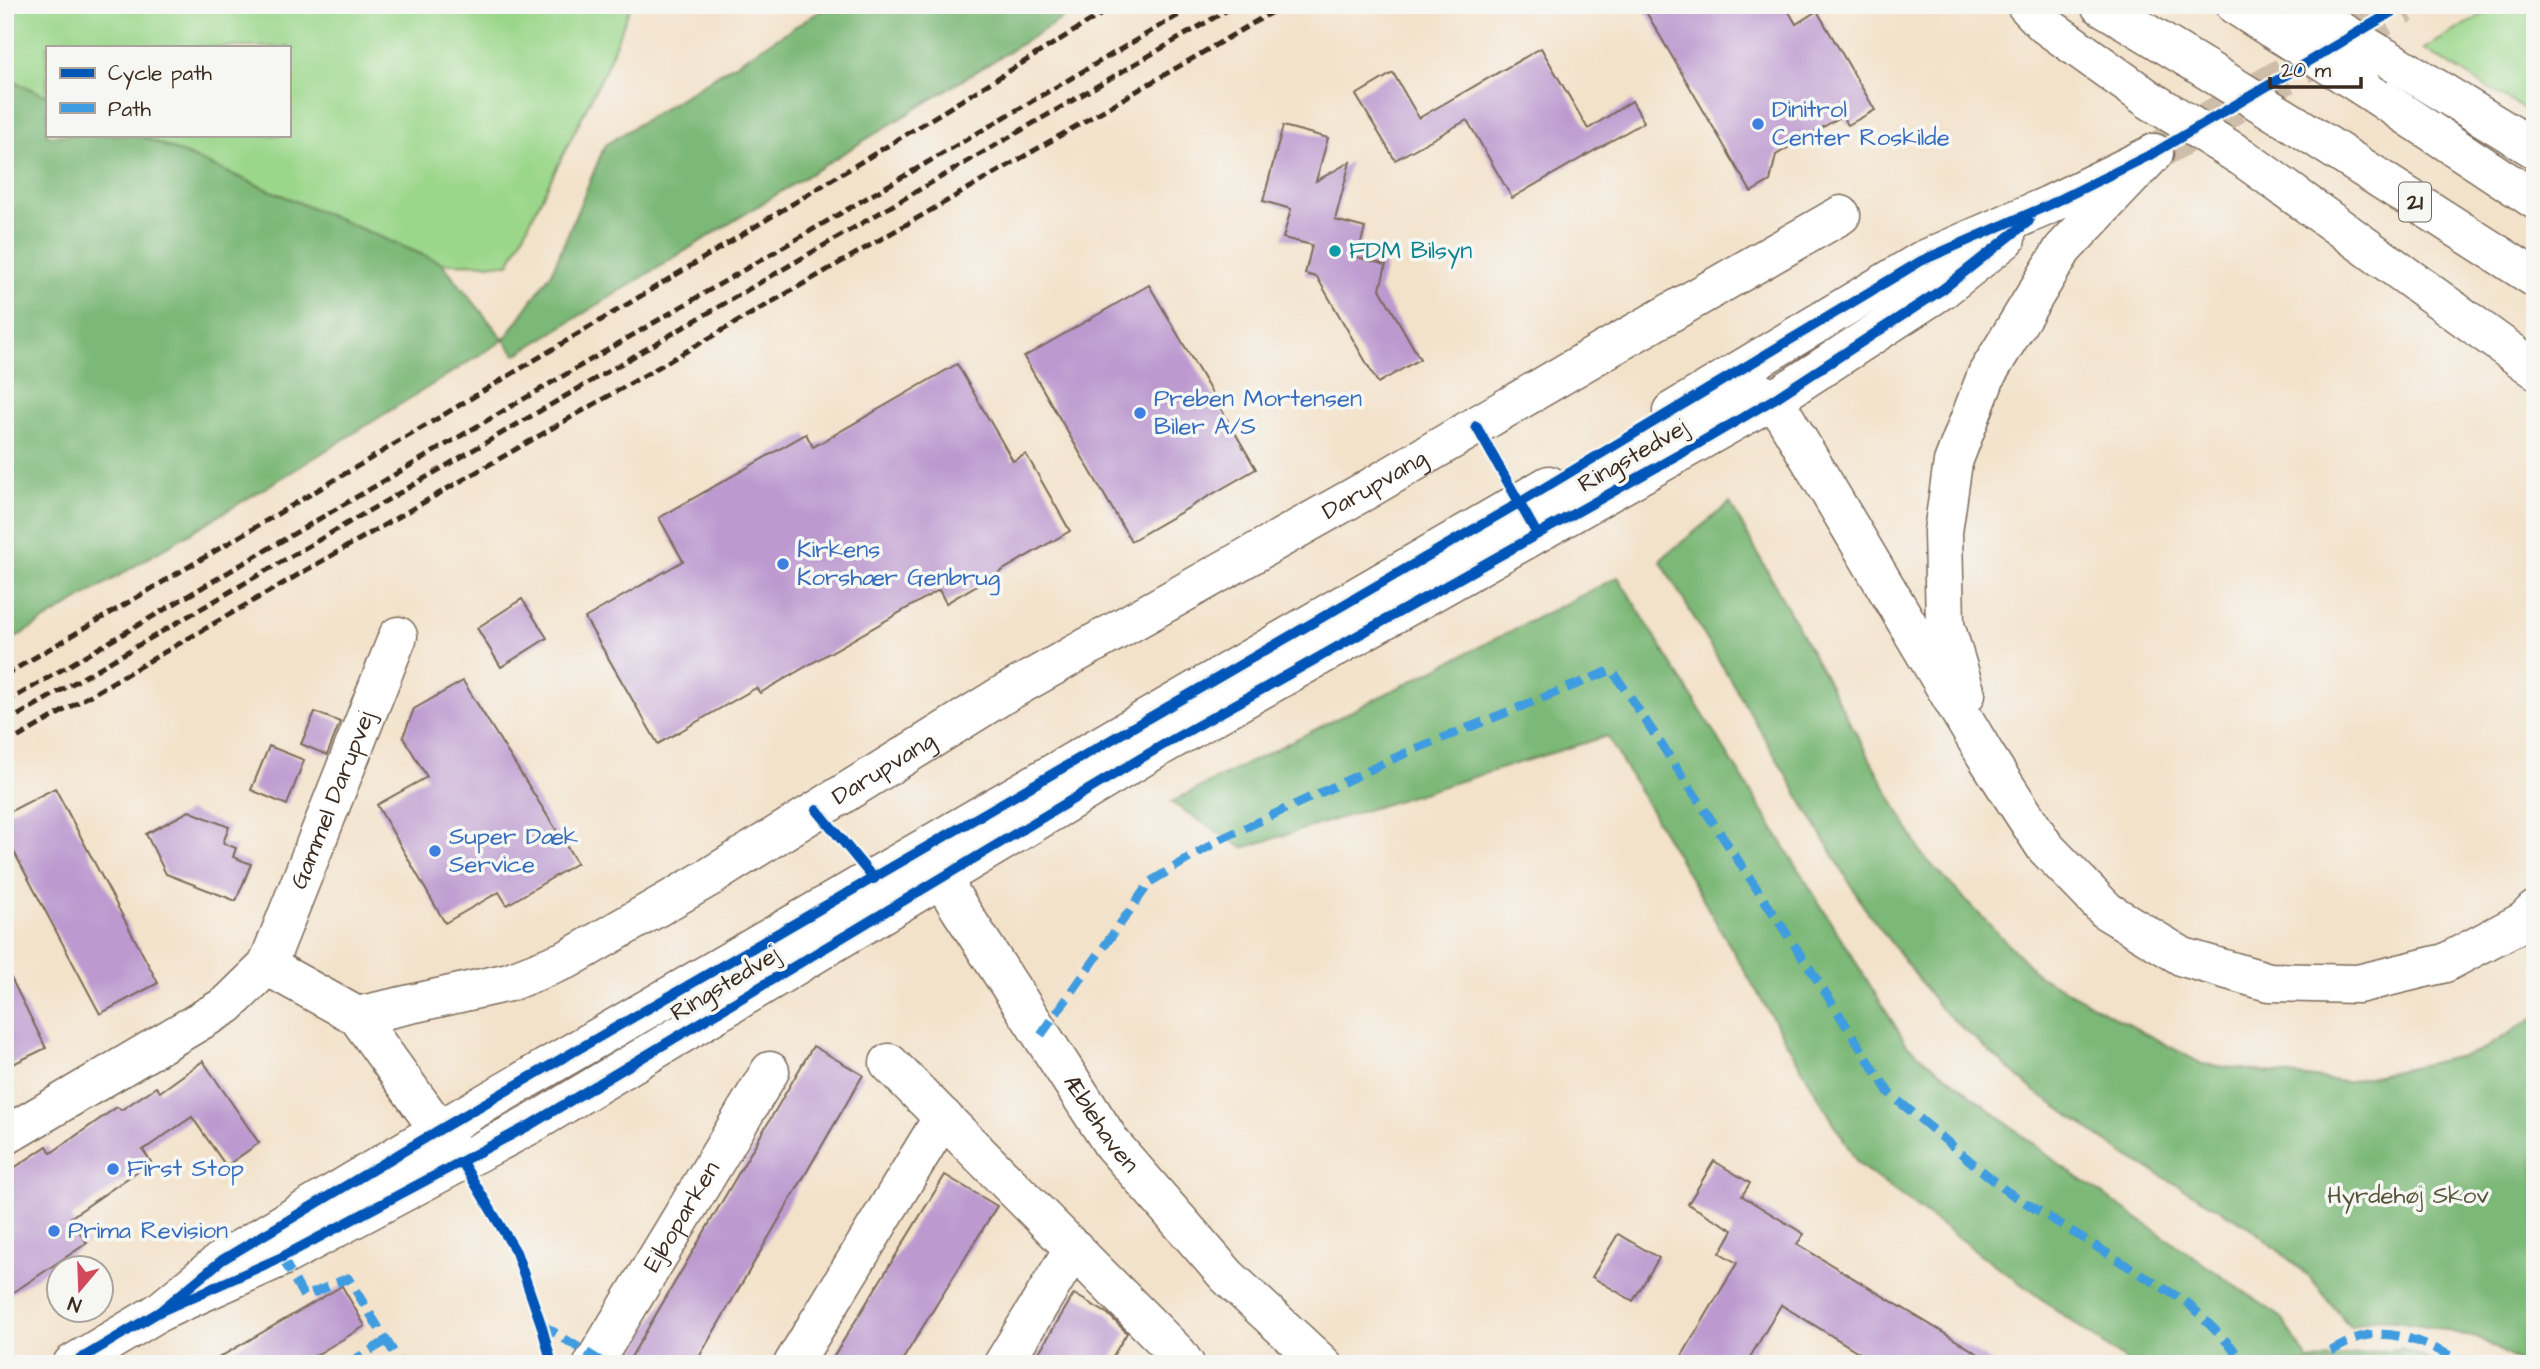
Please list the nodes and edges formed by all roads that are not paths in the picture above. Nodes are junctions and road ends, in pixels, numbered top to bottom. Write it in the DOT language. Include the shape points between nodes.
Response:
graph roads {
  1 [pos="2026,5"];
  2 [pos="2100,5"];
  3 [pos="2235,5"];
  4 [pos="2291,14"];
  5 [pos="2535,149"];
  6 [pos="2535,200"];
  7 [pos="2049,205"];
  8 [pos="1841,215"];
  9 [pos="2535,278"];
  10 [pos="2535,369"];
  11 [pos="1773,399"];
  12 [pos="1519,503"];
  13 [pos="398,636"];
  14 [pos="1986,756"];
  15 [pos="933,865"];
  16 [pos="2535,910"];
  17 [pos="267,965"];
  18 [pos="357,1016"];
  19 [pos="889,1063"];
  20 [pos="770,1071"];
  21 [pos="943,1117"];
  22 [pos="439,1130"];
  23 [pos="5,1136"];
  24 [pos="462,1163"];
  25 [pos="1074,1248"];
  26 [pos="159,1312"];
  27 [pos="72,1364"];
  28 [pos="593,1364"];
  29 [pos="793,1364"];
  30 [pos="1003,1364"];
  31 [pos="1185,1364"];
  32 [pos="1322,1364"];
  1 -- 10 [label="main road, bridge" via="2044,24 2150,100 2242,156"];
  2 -- 9 [label="main road, 21, bridge"];
  3 -- 4 [label="main road"];
  4 -- 5 [label="main road, bridge" via="2398,65"];
  4 -- 6 [label="main road, bridge" via="2362,86"];
  7 -- 11 [label="main road, Ringstedvej" via="1943,289"];
  7 -- 12 [label="main road, Ringstedvej" via="1921,261"];
  7 -- 14 [label="main road, Ringstedvej" via="2154,153 2063,248 1986,374 1953,462 1943,532 1945,625"];
  8 -- 18 [label="main road, Darupvang" via="1004,694 568,959 509,982"];
  11 -- 12 [label="main road" via="1758,392 1718,404 1583,483"];
  11 -- 14 [label="main road"];
  11 -- 15 [label="main road, Ringstedvej" via="1163,745"];
  12 -- 15 [label="main road, Ringstedvej"];
  13 -- 17 [label="main road, Gammel Darupvej"];
  14 -- 16 [label="main road" via="2045,847 2107,911 2183,957 2269,982 2358,984 2445,963"];
  15 -- 22 [label="main road, Ringstedvej"];
  15 -- 24 [label="main road, Ringstedvej" via="530,1125"];
  15 -- 32 [label="main road, Æblehaven" via="1112,1144 1227,1276"];
  17 -- 18 [label="main road"];
  17 -- 23 [label="main road, Gammel Darupvej" via="227,1005"];
  18 -- 22 [label="main road"];
  19 -- 21 [label="main road"];
  20 -- 28 [label="main road, Ejboparken"];
  21 -- 25 [label="main road"];
  21 -- 29 [label="main road"];
  22 -- 24 [label="main road"];
  22 -- 26 [label="main road, Ringstedvej" via="222,1260"];
  24 -- 26 [label="main road, Ringstedvej" via="282,1257"];
  25 -- 30 [label="main road"];
  25 -- 31 [label="main road"];
  26 -- 27 [label="main road, Ringstedvej"];
}
